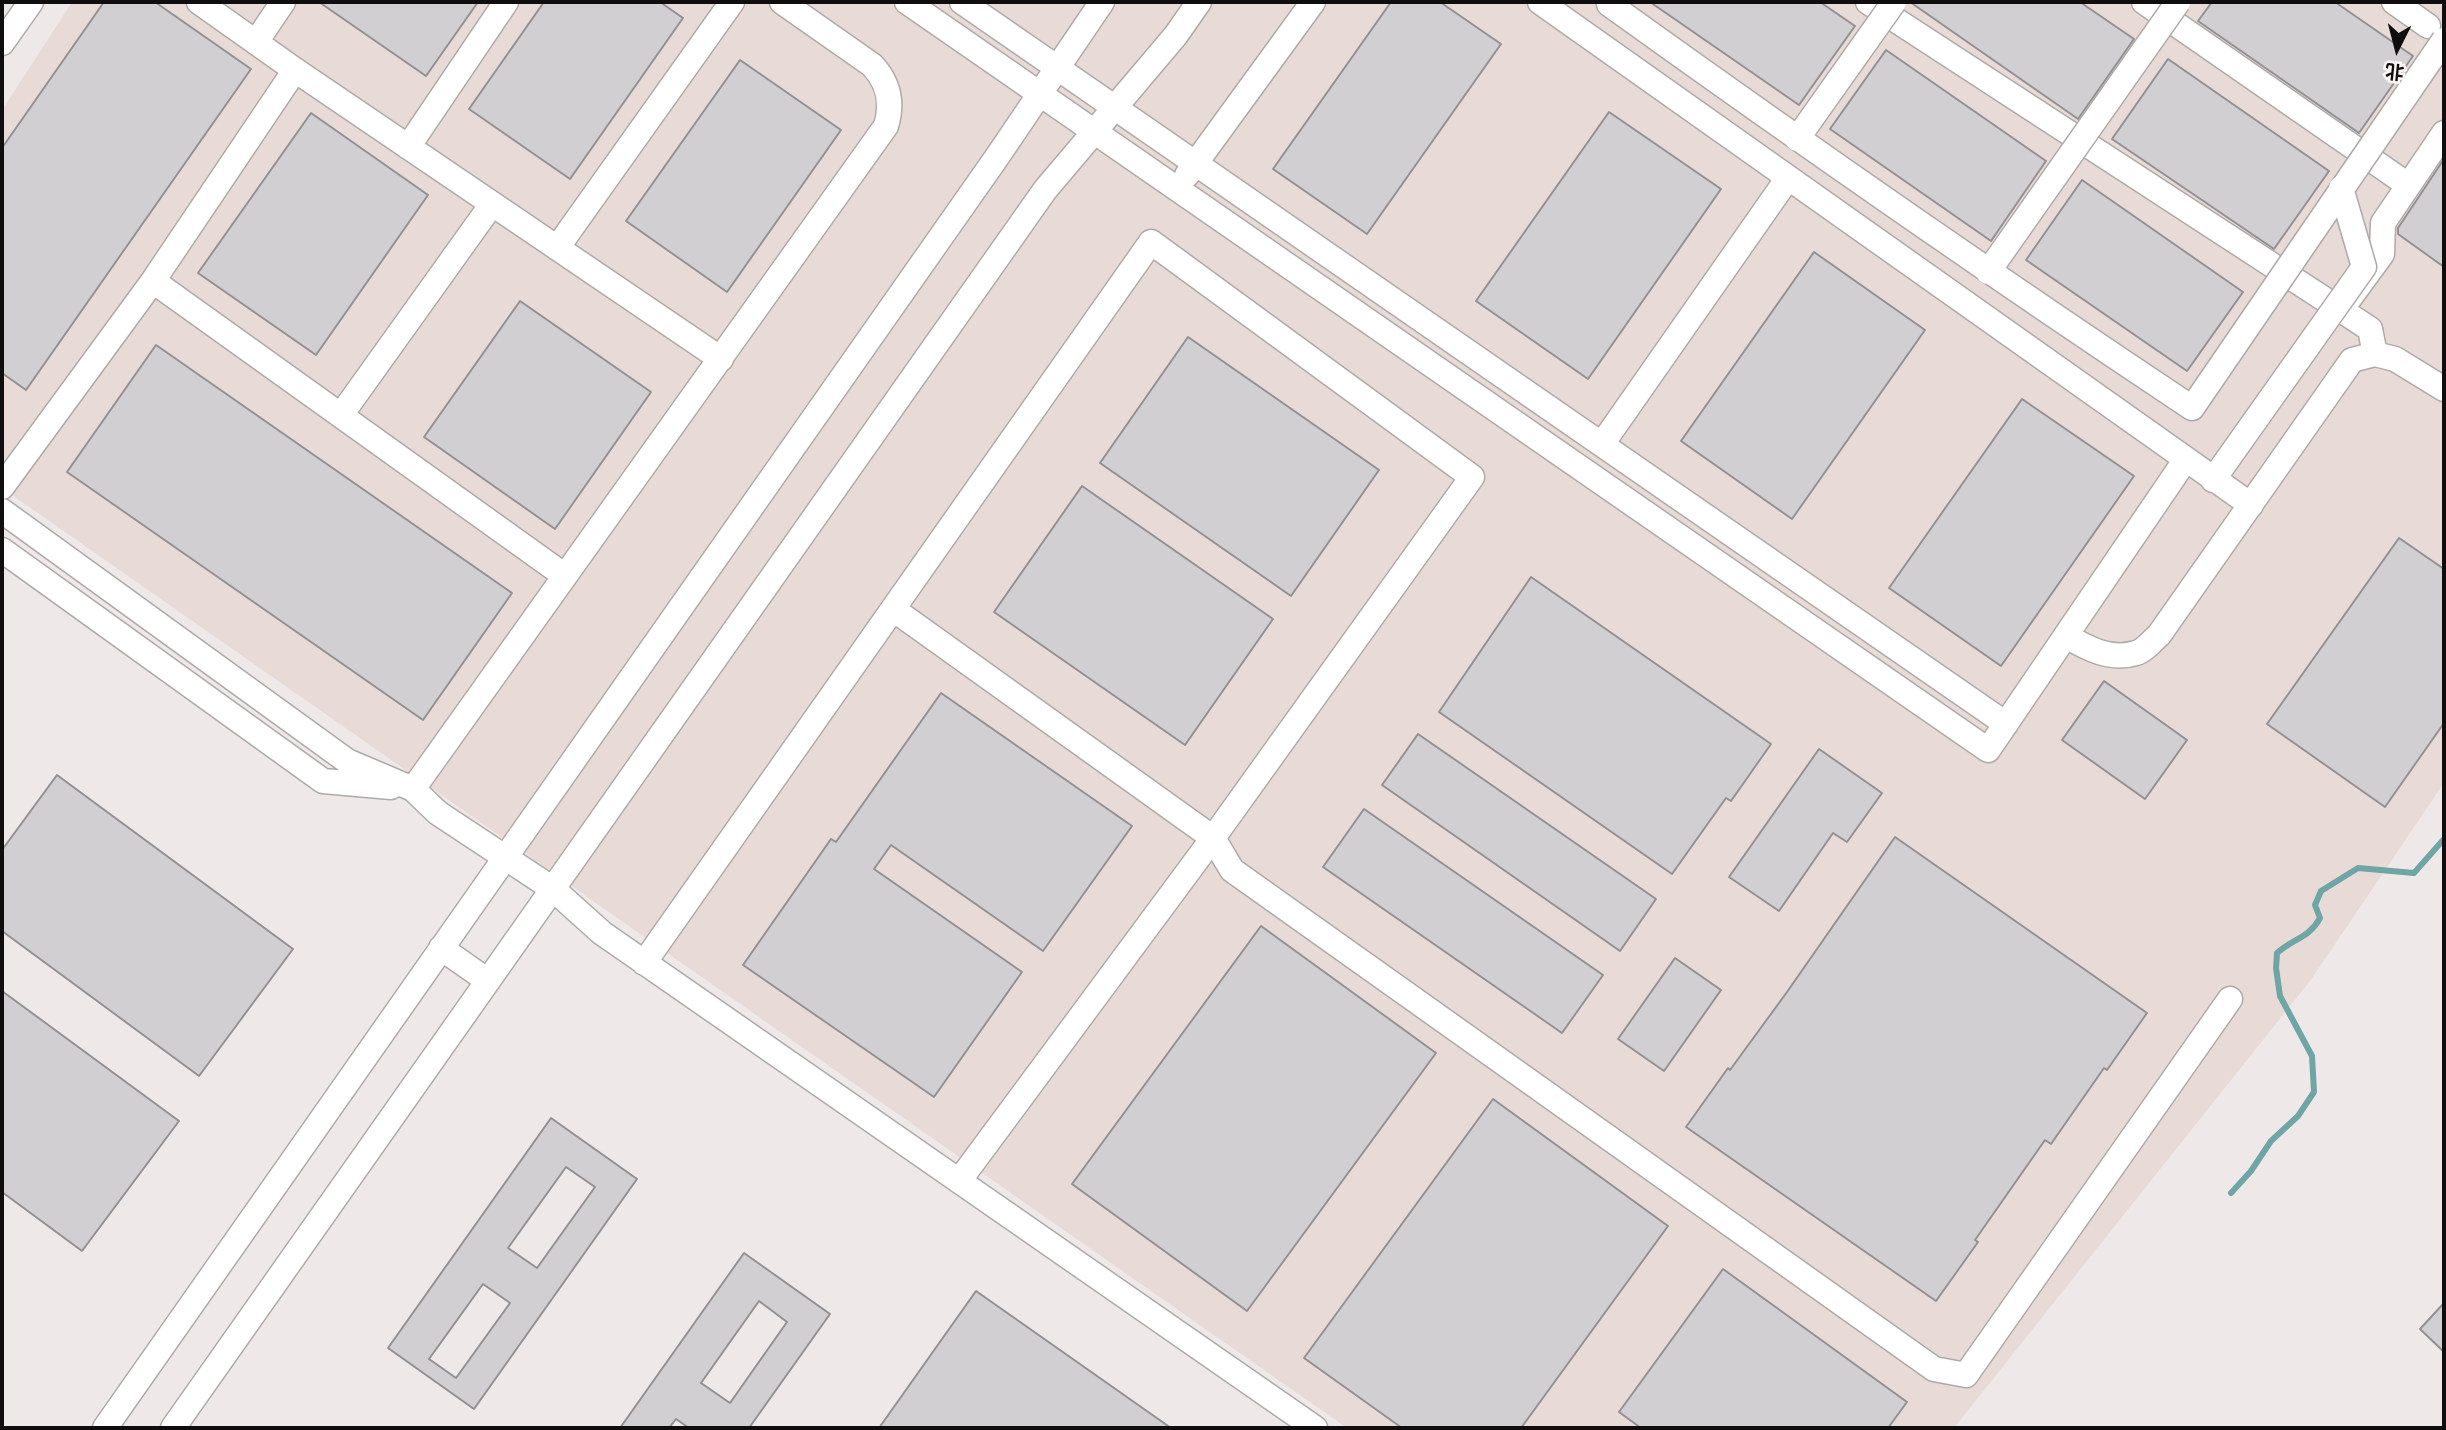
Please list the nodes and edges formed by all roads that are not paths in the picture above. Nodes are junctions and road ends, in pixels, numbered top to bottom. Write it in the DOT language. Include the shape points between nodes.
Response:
graph roads {
  1 [pos="31,2"];
  2 [pos="200,2"];
  3 [pos="283,2"];
  4 [pos="506,2"];
  5 [pos="732,2"];
  6 [pos="782,2"];
  7 [pos="906,2"];
  8 [pos="964,2"];
  9 [pos="1102,2"];
  10 [pos="1199,2"];
  11 [pos="1313,2"];
  12 [pos="1540,2"];
  13 [pos="1611,2"];
  14 [pos="1868,2"];
  15 [pos="1894,2"];
  16 [pos="2144,2"];
  17 [pos="2178,2"];
  18 [pos="2394,2"];
  19 [pos="945,29"];
  20 [pos="2436,33"];
  21 [pos="256,42"];
  22 [pos="2,43"];
  23 [pos="1057,68"];
  24 [pos="295,70"];
  25 [pos="1039,94"];
  26 [pos="1114,107"];
  27 [pos="1094,132"];
  28 [pos="2444,133"];
  29 [pos="1797,139"];
  30 [pos="408,147"];
  31 [pos="1195,164"];
  32 [pos="1788,178"];
  33 [pos="2408,185"];
  34 [pos="2341,188"];
  35 [pos="1177,190"];
  36 [pos="492,204"];
  37 [pos="557,248"];
  38 [pos="1989,272"];
  39 [pos="153,281"];
  40 [pos="2340,310"];
  41 [pos="2375,354"];
  42 [pos="721,359"];
  43 [pos="2444,389"];
  44 [pos="341,415"];
  45 [pos="1602,444"];
  46 [pos="2186,459"];
  47 [pos="2213,480"];
  48 [pos="2,487"];
  49 [pos="2251,505"];
  50 [pos="2,511"];
  51 [pos="2,550"];
  52 [pos="565,576"];
  53 [pos="892,609"];
  54 [pos="2066,636"];
  55 [pos="2006,724"];
  56 [pos="413,789"];
  57 [pos="1213,838"];
  58 [pos="504,857"];
  59 [pos="553,890"];
  60 [pos="441,948"];
  61 [pos="644,962"];
  62 [pos="488,981"];
  63 [pos="2230,999"];
  64 [pos="959,1181"];
  65 [pos="105,1428"];
  66 [pos="173,1428"];
  67 [pos="1315,1428"];
  1 -- 22 [label="street"];
  2 -- 21 [label="street"];
  3 -- 21 [label="street"];
  4 -- 30 [label="street"];
  5 -- 37 [label="street"];
  6 -- 42 [label="street" via="872,65 887,89 888,117 881,134"];
  7 -- 19 [label="street"];
  8 -- 19 [label="street"];
  8 -- 23 [label="street"];
  9 -- 23 [label="street"];
  10 -- 26 [label="street"];
  11 -- 31 [label="street"];
  12 -- 32 [label="street"];
  13 -- 29 [label="street, bridge"];
  14 -- 40 [label="street"];
  15 -- 29 [label="street, bridge"];
  16 -- 33 [label="street"];
  17 -- 38 [label="street, bridge"];
  18 -- 20 [label="street"];
  19 -- 25 [label="street"];
  20 -- 34 [label="street, bridge"];
  21 -- 24 [label="street"];
  23 -- 25 [label="street"];
  23 -- 26 [label="street"];
  24 -- 30 [label="street"];
  24 -- 39 [label="street"];
  25 -- 27 [label="street"];
  25 -- 58 [label="street"];
  26 -- 27 [label="street"];
  26 -- 31 [label="street"];
  27 -- 35 [label="street"];
  27 -- 59 [label="street" via="1045,190"];
  28 -- 33 [label="street"];
  29 -- 38 [label="street, bridge"];
  30 -- 36 [label="street"];
  31 -- 35 [label="street"];
  31 -- 45 [label="street"];
  32 -- 45 [label="street"];
  32 -- 46 [label="street"];
  33 -- 40 [label="street" via="2383,223 2382,254"];
  34 -- 38 [label="street, bridge" via="2192,408"];
  34 -- 47 [label="street, bridge" via="2364,267"];
  35 -- 55 [label="street" via="1989,750"];
  36 -- 37 [label="street"];
  36 -- 44 [label="street"];
  37 -- 42 [label="street"];
  39 -- 44 [label="street"];
  39 -- 48 [label="street"];
  40 -- 41 [label="street" via="2370,329"];
  41 -- 43 [label="street" via="2395,359"];
  41 -- 49 [label="street" via="2352,360"];
  42 -- 52 [label="street"];
  44 -- 52 [label="street"];
  45 -- 55 [label="street"];
  46 -- 47 [label="street"];
  46 -- 54 [label="street"];
  47 -- 49 [label="street"];
  49 -- 54 [label="street" via="2159,635 2138,653 2098,653"];
  50 -- 56 [label="street" via="346,761"];
  51 -- 56 [label="street" via="323,781"];
  52 -- 56 [label="street"];
  53 -- 57 [label="street"];
  53 -- 57 [label="street" via="1151,242 1472,477"];
  53 -- 61 [label="street"];
  54 -- 55 [label="street"];
  56 -- 58 [label="street" via="438,813"];
  57 -- 63 [label="street" via="1232,870 1934,1369 1966,1375"];
  57 -- 64 [label="street"];
  58 -- 59 [label="street"];
  58 -- 60 [label="street"];
  59 -- 61 [label="street"];
  59 -- 62 [label="street"];
  60 -- 62 [label="street"];
  60 -- 65 [label="street"];
  61 -- 64 [label="street"];
  62 -- 66 [label="street"];
  64 -- 67 [label="street"];
}
